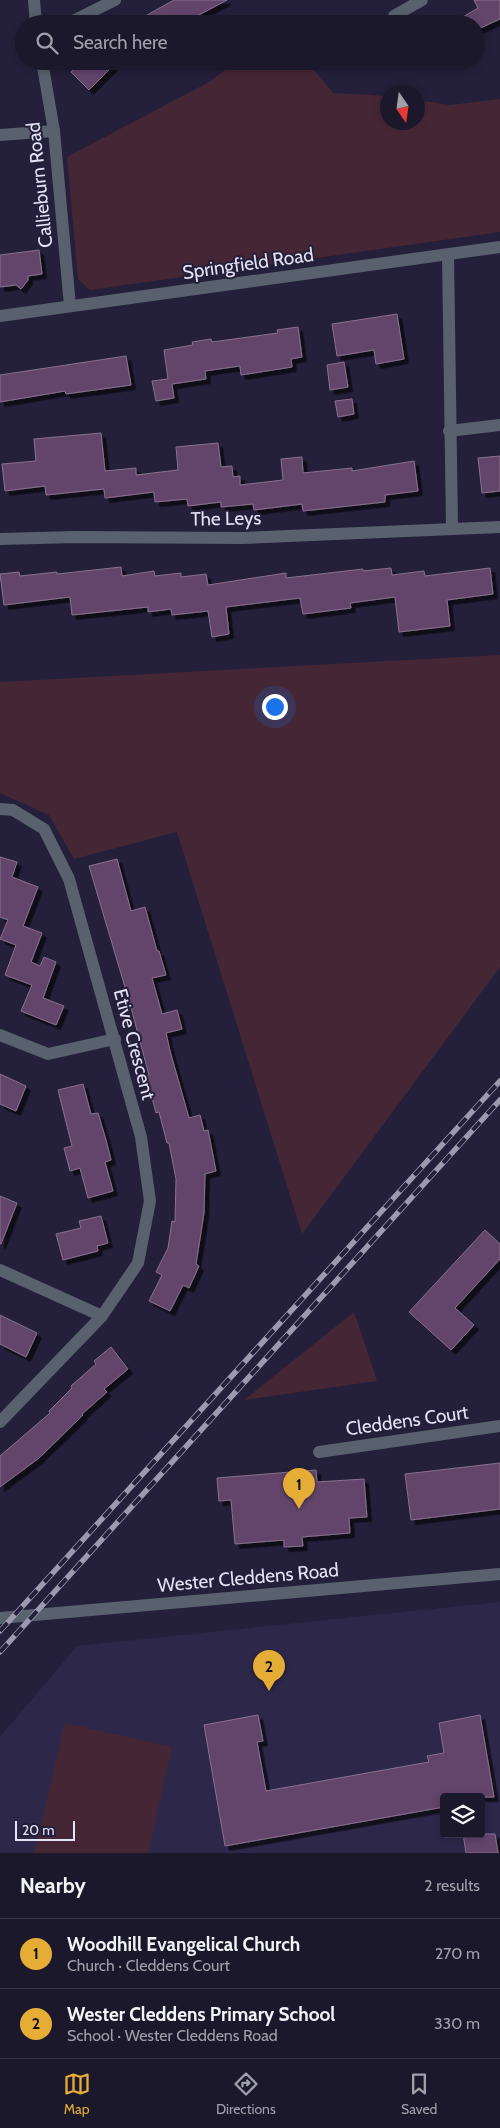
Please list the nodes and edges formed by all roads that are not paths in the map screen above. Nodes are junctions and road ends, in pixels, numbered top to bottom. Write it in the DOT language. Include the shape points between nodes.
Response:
graph roads {
  1 [pos="34,0"];
  2 [pos="115,0"];
  3 [pos="422,0"];
  4 [pos="35,15"];
  5 [pos="85,15"];
  6 [pos="396,15"];
  7 [pos="44,70"];
  8 [pos="54,131"];
  9 [pos="0,135"];
  10 [pos="500,247"];
  11 [pos="448,255"];
  12 [pos="70,306"];
  13 [pos="0,316"];
  14 [pos="500,426"];
  15 [pos="449,431"];
  16 [pos="500,527"];
  17 [pos="452,528"];
  18 [pos="0,539"];
  19 [pos="0,809"];
  20 [pos="0,1035"];
  21 [pos="115,1039"];
  22 [pos="0,1270"];
  23 [pos="102,1316"];
  24 [pos="0,1422"];
  25 [pos="500,1426"];
  26 [pos="319,1452"];
  27 [pos="500,1574"];
  28 [pos="0,1618"];
  1 -- 4 [label="street"];
  2 -- 5 [label="street"];
  3 -- 6 [label="street"];
  7 -- 8 [label="street, Callieburn Road"];
  8 -- 9 [label="street"];
  8 -- 12 [label="street, Callieburn Road"];
  10 -- 11 [label="street, Springfield Road"];
  11 -- 12 [label="street, Springfield Road"];
  11 -- 15 [label="street"];
  12 -- 13 [label="street, Springfield Road"];
  14 -- 15 [label="street"];
  15 -- 17 [label="street"];
  16 -- 17 [label="street, The Leys"];
  17 -- 18 [label="street, The Leys" via="243,538 75,536"];
  19 -- 21 [label="street, Etive Crescent" via="13,810 44,829 68,879"];
  20 -- 21 [label="street" via="48,1054"];
  21 -- 23 [label="street, Etive Crescent" via="141,1137 150,1200 138,1263"];
  22 -- 23 [label="street"];
  23 -- 24 [label="street, Etive Crescent"];
  25 -- 26 [label="street, Cleddens Court"];
  27 -- 28 [label="street, Wester Cleddens Road"];
}
